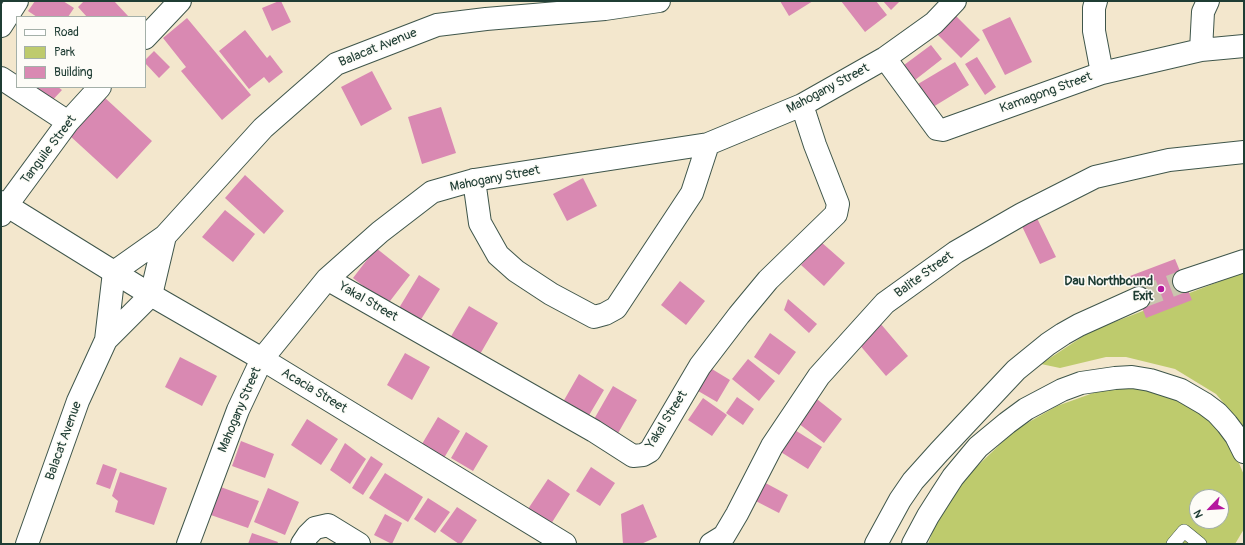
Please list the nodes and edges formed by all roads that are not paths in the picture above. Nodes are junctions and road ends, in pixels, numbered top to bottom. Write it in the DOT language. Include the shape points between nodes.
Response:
graph roads {
  1 [pos="17,1"];
  2 [pos="180,1"];
  3 [pos="658,1"];
  4 [pos="955,1"];
  5 [pos="1096,1"];
  6 [pos="1208,1"];
  7 [pos="1,26"];
  8 [pos="146,37"];
  9 [pos="1244,46"];
  10 [pos="1201,50"];
  11 [pos="885,58"];
  12 [pos="1102,73"];
  13 [pos="1,78"];
  14 [pos="16,88"];
  15 [pos="16,88"];
  16 [pos="99,88"];
  17 [pos="802,106"];
  18 [pos="68,122"];
  19 [pos="708,144"];
  20 [pos="1244,152"];
  21 [pos="474,180"];
  22 [pos="3,208"];
  23 [pos="165,236"];
  24 [pos="1244,260"];
  25 [pos="114,272"];
  26 [pos="327,279"];
  27 [pos="1184,281"];
  28 [pos="151,295"];
  29 [pos="1138,298"];
  30 [pos="106,340"];
  31 [pos="262,359"];
  32 [pos="1244,452"];
  33 [pos="27,544"];
  34 [pos="188,544"];
  35 [pos="302,544"];
  36 [pos="359,544"];
  37 [pos="565,544"];
  38 [pos="711,544"];
  39 [pos="876,544"];
  40 [pos="913,544"];
  41 [pos="1173,544"];
  42 [pos="1200,544"];
  1 -- 7 [label="main road"];
  2 -- 8 [label="main road"];
  3 -- 23 [label="main road, Balacat Avenue" via="605,9 437,25 336,64 263,128"];
  4 -- 11 [label="main road, Mahogany Street" via="934,23"];
  5 -- 12 [label="main road" via="1094,31"];
  6 -- 10 [label="main road" via="1203,12"];
  9 -- 10 [label="main road, Kamagong Street"];
  10 -- 12 [label="main road, Kamagong Street"];
  11 -- 12 [label="main road, Kamagong Street" via="936,129 943,130"];
  11 -- 17 [label="main road, Mahogany Street"];
  13 -- 15 [label="main road"];
  14 -- 18 [label="main road"];
  16 -- 18 [label="main road, Tanguile Street"];
  17 -- 19 [label="main road, Mahogany Street"];
  17 -- 26 [label="main road, Yakal Street" via="838,204 836,214 768,280 739,315 700,366 650,451 642,455 633,456 594,431"];
  18 -- 22 [label="main road, Tanguile Street"];
  19 -- 21 [label="main road, Mahogany Street"];
  19 -- 21 [label="main road" via="692,194 616,308 594,317 521,275 498,254 480,223"];
  20 -- 38 [label="main road, Balite Street" via="1169,160 1095,177 1022,214 956,252 885,303 819,376 772,446 724,536"];
  21 -- 26 [label="main road, Mahogany Street" via="432,192 380,232"];
  22 -- 25 [label="main road, Acacia Street"];
  23 -- 25 [label="main road, Balacat Avenue"];
  23 -- 28 [label="main road, Balacat Avenue"];
  24 -- 27 [label="main road"];
  25 -- 28 [label="main road, Acacia Street"];
  25 -- 30 [label="main road, Balacat Avenue"];
  26 -- 31 [label="main road, Mahogany Street"];
  28 -- 30 [label="main road, Balacat Avenue"];
  28 -- 31 [label="main road, Acacia Street"];
  29 -- 39 [label="main road" via="1063,334 1016,370 914,481 900,500"];
  30 -- 33 [label="main road, Balacat Avenue" via="78,401"];
  31 -- 34 [label="main road, Mahogany Street" via="238,410"];
  31 -- 37 [label="main road, Acacia Street"];
  32 -- 40 [label="main road" via="1236,436 1217,413 1181,390 1132,377 1081,383 1026,409 978,447 942,494"];
  35 -- 36 [label="main road" via="315,528 328,525"];
  41 -- 42 [label="lane" via="1184,531"];
}
